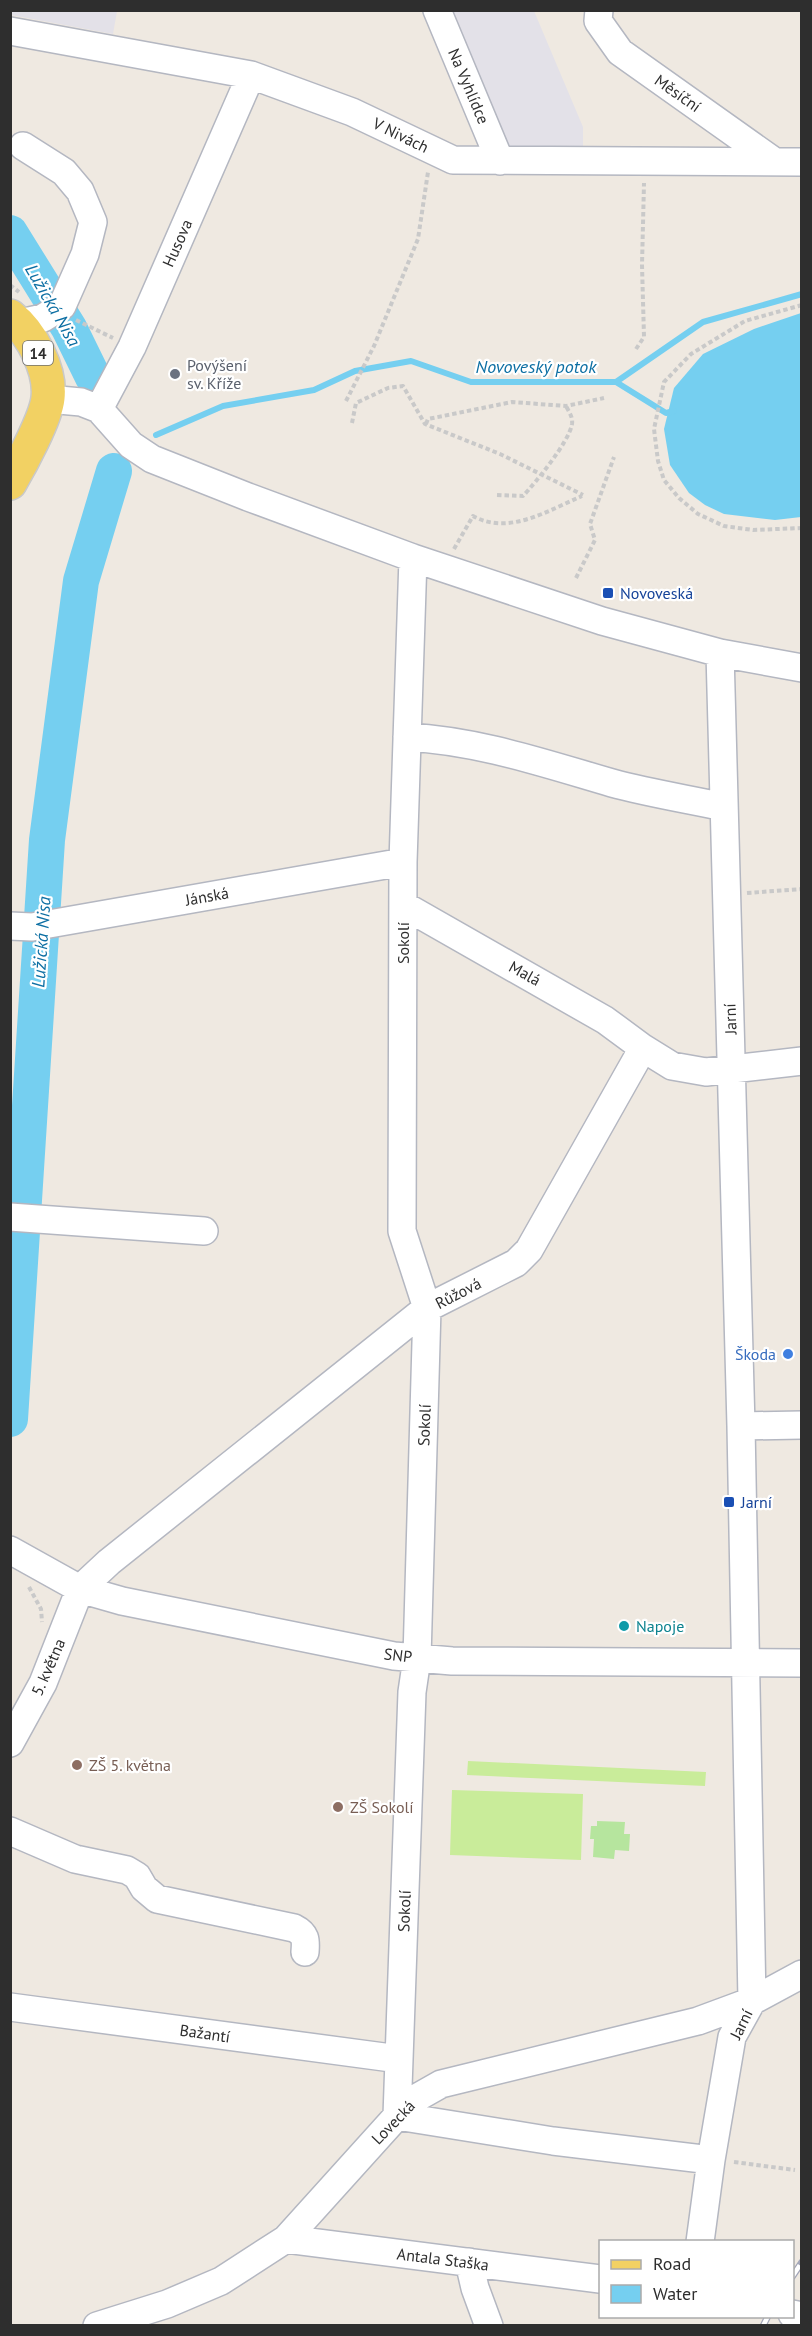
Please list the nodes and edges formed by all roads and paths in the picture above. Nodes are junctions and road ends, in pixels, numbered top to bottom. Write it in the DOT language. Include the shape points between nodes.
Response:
graph roads {
  1 [pos="437,10"];
  2 [pos="598,10"];
  3 [pos="10,31"];
  4 [pos="251,75"];
  5 [pos="23,146"];
  6 [pos="432,150"];
  7 [pos="500,161"];
  8 [pos="645,161"];
  9 [pos="775,162"];
  10 [pos="801,162"];
  11 [pos="801,305"];
  12 [pos="61,311"];
  13 [pos="15,320"];
  14 [pos="132,347"];
  15 [pos="636,349"];
  16 [pos="604,398"];
  17 [pos="48,399"];
  18 [pos="346,401"];
  19 [pos="566,406"];
  20 [pos="99,409"];
  21 [pos="352,423"];
  22 [pos="425,424"];
  23 [pos="614,457"];
  24 [pos="540,474"];
  25 [pos="10,483"];
  26 [pos="497,495"];
  27 [pos="801,528"];
  28 [pos="452,554"];
  29 [pos="413,558"];
  30 [pos="576,578"];
  31 [pos="720,653"];
  32 [pos="801,668"];
  33 [pos="407,737"];
  34 [pos="724,807"];
  35 [pos="403,862"];
  36 [pos="801,889"];
  37 [pos="725,894"];
  38 [pos="402,905"];
  39 [pos="21,927"];
  40 [pos="643,1048"];
  41 [pos="801,1061"];
  42 [pos="732,1070"];
  43 [pos="12,1217"];
  44 [pos="204,1231"];
  45 [pos="427,1308"];
  46 [pos="801,1425"];
  47 [pos="741,1426"];
  48 [pos="10,1550"];
  49 [pos="80,1589"];
  50 [pos="417,1658"];
  51 [pos="801,1663"];
  52 [pos="746,1664"];
  53 [pos="10,1743"];
  54 [pos="10,1831"];
  55 [pos="305,1952"];
  56 [pos="801,1974"];
  57 [pos="752,2001"];
  58 [pos="10,2007"];
  59 [pos="399,2059"];
  60 [pos="397,2116"];
  61 [pos="711,2160"];
  62 [pos="795,2169"];
  63 [pos="286,2239"];
  64 [pos="700,2240"];
  65 [pos="468,2262"];
  66 [pos="599,2280"];
  67 [pos="97,2325"];
  68 [pos="489,2325"];
  1 -- 7 [label="street, Na Vyhlídce"];
  2 -- 9 [label="street, Měsíční" via="598,21 620,52"];
  3 -- 4 [label="street, V Nivách"];
  4 -- 6 [label="street, V Nivách" via="352,112"];
  4 -- 14 [label="street, Husova"];
  5 -- 12 [label="street" via="64,172 80,191 93,222 85,254"];
  6 -- 7 [label="street, V Nivách" via="453,160"];
  6 -- 18 [label="path" via="418,239 374,346"];
  7 -- 8 [label="street, V Nivách"];
  8 -- 9 [label="street, V Nivách"];
  8 -- 15 [label="path" via="644,337"];
  9 -- 10 [label="street, V Nivách"];
  11 -- 27 [label="path" via="745,321 691,354 664,382 654,429 664,480 698,514 724,526 753,530"];
  12 -- 13 [label="street" via="43,318"];
  12 -- 14 [label="path"];
  13 -- 17 [label="main road, 14" via="35,345 48,384"];
  14 -- 20 [label="street, Husova"];
  16 -- 19 [label="path"];
  17 -- 20 [label="street" via="81,402"];
  17 -- 25 [label="main road, 14"];
  19 -- 22 [label="path" via="512,402 428,419"];
  19 -- 24 [label="path" via="572,425"];
  20 -- 29 [label="street" via="131,445 152,459"];
  21 -- 22 [label="path" via="356,403 388,388 403,386"];
  22 -- 24 [label="path"];
  23 -- 30 [label="path" via="590,524 595,540"];
  24 -- 26 [label="path" via="523,496"];
  24 -- 28 [label="path" via="583,495 513,523 485,522 473,516"];
  29 -- 31 [label="street" via="602,621"];
  29 -- 33 [label="street, Sokolí"];
  31 -- 32 [label="street"];
  31 -- 34 [label="street, Jarní"];
  33 -- 34 [label="street" via="506,751 615,784"];
  33 -- 35 [label="street, Sokolí"];
  34 -- 37 [label="street, Jarní"];
  35 -- 38 [label="street, Sokolí"];
  35 -- 39 [label="street, Jánská"];
  36 -- 37 [label="path"];
  37 -- 42 [label="street, Jarní"];
  38 -- 40 [label="street, Malá" via="605,1020"];
  38 -- 45 [label="street, Sokolí" via="402,1231"];
  40 -- 42 [label="street" via="672,1066 706,1072"];
  40 -- 45 [label="street, Růžová" via="529,1250 516,1263"];
  41 -- 42 [label="street"];
  42 -- 47 [label="street, Jarní"];
  43 -- 44 [label="street"];
  45 -- 49 [label="street, Růžová"];
  45 -- 50 [label="street, Sokolí"];
  46 -- 47 [label="street"];
  47 -- 52 [label="street, Jarní"];
  48 -- 49 [label="street, SNP"];
  49 -- 50 [label="street, SNP" via="122,1601"];
  49 -- 53 [label="street, 5. května" via="43,1683"];
  50 -- 52 [label="street, SNP"];
  50 -- 59 [label="street, Sokolí" via="412,1692"];
  51 -- 52 [label="street, SNP"];
  52 -- 57 [label="street, Jarní"];
  54 -- 55 [label="street" via="75,1859 127,1870 157,1899 302,1932 306,1937"];
  56 -- 57 [label="street, Lovecká"];
  57 -- 60 [label="street, Lovecká" via="698,2021 441,2084 418,2097"];
  57 -- 61 [label="street, Jarní" via="732,2037"];
  58 -- 59 [label="street, Bažantí"];
  59 -- 60 [label="street, Sokolí"];
  60 -- 61 [label="street" via="553,2141"];
  60 -- 63 [label="street, Lovecká"];
  61 -- 62 [label="path"];
  61 -- 64 [label="street, Jarní"];
  63 -- 65 [label="street, Antala Staška"];
  63 -- 67 [label="street, Lovecká" via="221,2281 167,2304"];
  65 -- 66 [label="street, Antala Staška"];
  65 -- 68 [label="street"];
}
